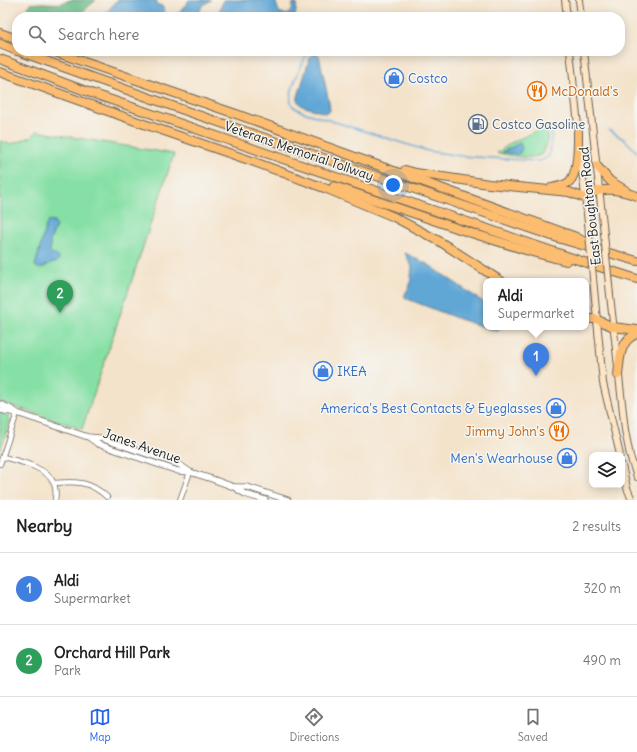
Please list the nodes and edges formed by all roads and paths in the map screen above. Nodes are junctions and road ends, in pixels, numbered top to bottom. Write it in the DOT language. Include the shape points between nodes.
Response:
graph roads {
  1 [pos="565,0"];
  2 [pos="579,0"];
  3 [pos="566,12"];
  4 [pos="580,12"];
  5 [pos="0,33"];
  6 [pos="12,37"];
  7 [pos="0,44"];
  8 [pos="12,49"];
  9 [pos="32,56"];
  10 [pos="67,56"];
  11 [pos="570,56"];
  12 [pos="585,56"];
  13 [pos="0,59"];
  14 [pos="0,72"];
  15 [pos="578,132"];
  16 [pos="343,152"];
  17 [pos="249,160"];
  18 [pos="597,166"];
  19 [pos="545,190"];
  20 [pos="600,190"];
  21 [pos="635,195"];
  22 [pos="585,198"];
  23 [pos="598,249"];
  24 [pos="637,261"];
  25 [pos="584,262"];
  26 [pos="496,278"];
  27 [pos="637,278"];
  28 [pos="589,319"];
  29 [pos="596,319"];
  30 [pos="613,326"];
  31 [pos="637,330"];
  32 [pos="637,334"];
  33 [pos="618,375"];
  34 [pos="0,404"];
  35 [pos="0,410"];
  36 [pos="18,413"];
  37 [pos="619,452"];
  38 [pos="3,456"];
  39 [pos="0,464"];
  40 [pos="190,472"];
  41 [pos="637,477"];
  42 [pos="625,479"];
  43 [pos="54,483"];
  44 [pos="234,487"];
  45 [pos="107,497"];
  46 [pos="56,500"];
  47 [pos="180,500"];
  48 [pos="265,500"];
  49 [pos="288,500"];
  50 [pos="632,500"];
  1 -- 3 [label="main road"];
  2 -- 4 [label="main road"];
  5 -- 6 [label="highway"];
  7 -- 8 [label="highway, Veterans Memorial Tollway"];
  9 -- 23 [label="highway, Veterans Memorial Tollway" via="200,116"];
  10 -- 16 [label="highway"];
  11 -- 15 [label="main road, East Boughton Road"];
  12 -- 18 [label="main road, East Boughton Road"];
  13 -- 25 [label="highway, Veterans Memorial Tollway" via="91,93"];
  14 -- 17 [label="highway"];
  15 -- 19 [label="highway" via="576,166 572,178 565,184"];
  15 -- 22 [label="main road, East Boughton Road"];
  16 -- 19 [label="highway" via="416,173"];
  16 -- 23 [label="highway" via="576,237"];
  17 -- 25 [label="highway" via="532,252 563,260"];
  17 -- 26 [label="highway" via="394,217"];
  18 -- 20 [label="main road, East Boughton Road"];
  18 -- 21 [label="highway" via="610,181"];
  19 -- 22 [label="highway" via="574,193"];
  20 -- 21 [label="highway"];
  20 -- 22 [label="highway"];
  20 -- 30 [label="main road, East Boughton Road, bridge"];
  22 -- 29 [label="main road, East Boughton Road, bridge"];
  23 -- 24 [label="highway, Veterans Memorial Tollway"];
  25 -- 27 [label="highway, Veterans Memorial Tollway"];
  28 -- 29 [label="highway"];
  29 -- 30 [label="highway"];
  29 -- 37 [label="main road, East Boughton Road" via="603,383"];
  30 -- 31 [label="highway"];
  30 -- 33 [label="main road, East Boughton Road"];
  32 -- 33 [label="highway" via="627,340 622,350"];
  33 -- 41 [label="main road, East Boughton Road" via="625,430"];
  34 -- 36 [label="street, Janes Avenue"];
  35 -- 36 [label="street, Janes Avenue"];
  36 -- 38 [label="street"];
  36 -- 40 [label="street, Janes Avenue" via="88,437 98,444 178,471"];
  38 -- 39 [label="street"];
  38 -- 43 [label="street" via="38,468"];
  40 -- 44 [label="street, Janes Avenue"];
  40 -- 47 [label="street"];
  42 -- 50 [label="main road"];
  43 -- 45 [label="street" via="84,483 100,490"];
  43 -- 46 [label="street"];
  44 -- 48 [label="street, Janes Avenue" via="245,494"];
  44 -- 49 [label="street, Janes Avenue" via="247,487"];
}
